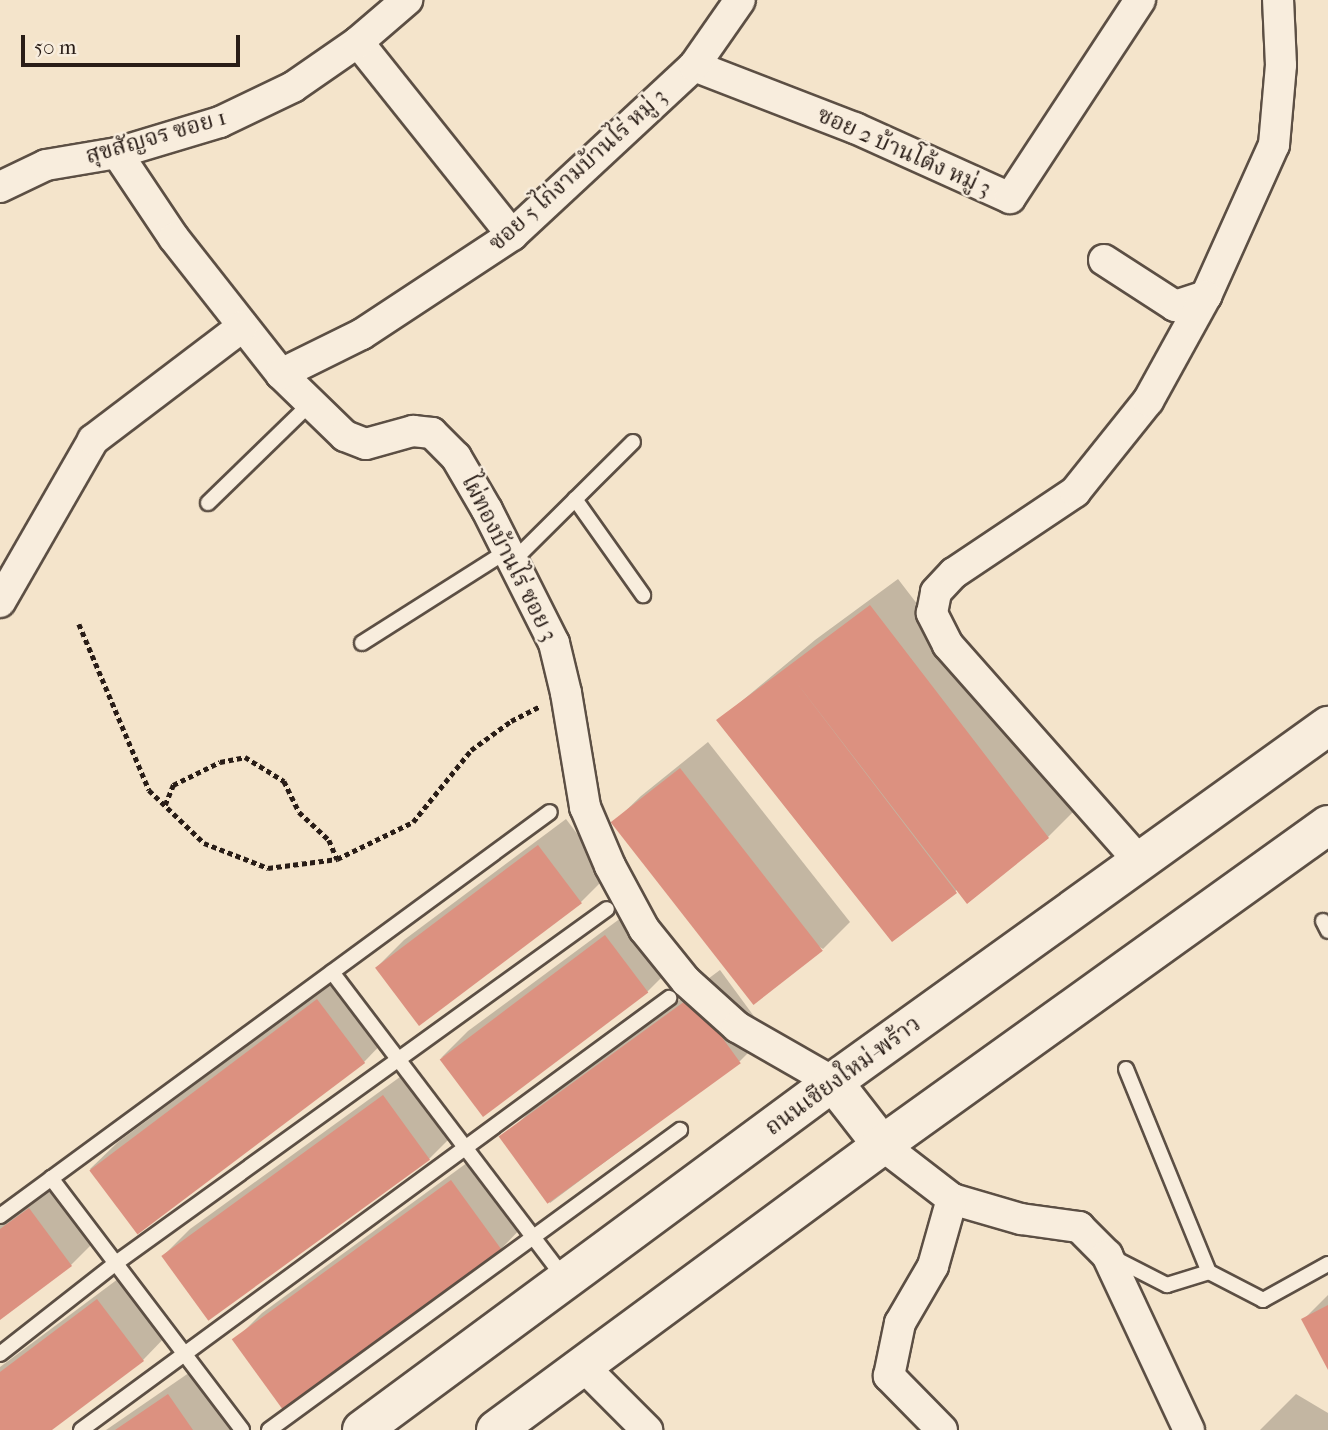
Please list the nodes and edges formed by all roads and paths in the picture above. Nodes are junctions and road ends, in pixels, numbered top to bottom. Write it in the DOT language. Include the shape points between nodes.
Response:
graph roads {
  1 [pos="407,0"];
  2 [pos="740,0"];
  3 [pos="1140,0"];
  4 [pos="1278,0"];
  5 [pos="358,42"];
  6 [pos="694,66"];
  7 [pos="117,153"];
  8 [pos="0,187"];
  9 [pos="512,235"];
  10 [pos="1104,260"];
  11 [pos="1206,296"];
  12 [pos="243,326"];
  13 [pos="281,374"];
  14 [pos="311,403"];
  15 [pos="633,442"];
  16 [pos="575,499"];
  17 [pos="208,503"];
  18 [pos="510,556"];
  19 [pos="643,595"];
  20 [pos="0,602"];
  21 [pos="79,624"];
  22 [pos="362,643"];
  23 [pos="566,693"];
  24 [pos="1328,726"];
  25 [pos="165,805"];
  26 [pos="550,812"];
  27 [pos="1328,825"];
  28 [pos="337,859"];
  29 [pos="1140,862"];
  30 [pos="607,909"];
  31 [pos="332,972"];
  32 [pos="669,998"];
  33 [pos="399,1059"];
  34 [pos="1126,1069"];
  35 [pos="833,1082"];
  36 [pos="680,1130"];
  37 [pos="882,1145"];
  38 [pos="466,1147"];
  39 [pos="51,1178"];
  40 [pos="953,1199"];
  41 [pos="0,1216"];
  42 [pos="534,1237"];
  43 [pos="1107,1255"];
  44 [pos="116,1263"];
  45 [pos="1328,1264"];
  46 [pos="1209,1272"];
  47 [pos="566,1280"];
  48 [pos="184,1353"];
  49 [pos="0,1354"];
  50 [pos="583,1366"];
  51 [pos="81,1430"];
  52 [pos="242,1430"];
  53 [pos="269,1430"];
  54 [pos="362,1430"];
  55 [pos="496,1430"];
  56 [pos="647,1430"];
  57 [pos="942,1430"];
  58 [pos="1189,1430"];
  1 -- 5 [label="street, สุขสัญจร ซอย 1"];
  2 -- 6 [label="street, ซอย 5 ไก่งามบ้านไร่ หมู่ 3"];
  3 -- 6 [label="street, ซอย 2 บ้านโต้ง หมู่ 3" via="1010,198 855,128"];
  4 -- 11 [label="street" via="1281,65 1274,145"];
  5 -- 7 [label="street, สุขสัญจร ซอย 1" via="293,87 220,122"];
  5 -- 9 [label="street"];
  6 -- 9 [label="street, ซอย 5 ไก่งามบ้านไร่ หมู่ 3"];
  7 -- 8 [label="street, สุขสัญจร ซอย 1" via="46,165"];
  7 -- 12 [label="street, ไผ่ทองบ้านไร่ ซอย 3" via="174,238"];
  9 -- 13 [label="street, ซอย 5 ไก่งามบ้านไร่ หมู่ 3" via="362,334"];
  10 -- 11 [label="street" via="1175,306"];
  11 -- 29 [label="street" via="1148,401 1075,492 954,573 936,592 932,613 948,645"];
  12 -- 13 [label="street, ไผ่ทองบ้านไร่ ซอย 3"];
  12 -- 20 [label="street" via="93,440"];
  13 -- 14 [label="street, ไผ่ทองบ้านไร่ ซอย 3"];
  14 -- 17 [label="lane"];
  14 -- 18 [label="street, ไผ่ทองบ้านไร่ ซอย 3" via="345,436 366,444 413,431 432,433 456,457"];
  15 -- 16 [label="lane"];
  16 -- 18 [label="lane"];
  16 -- 19 [label="lane"];
  18 -- 22 [label="lane"];
  18 -- 23 [label="street, ไผ่ทองบ้านไร่ ซอย 3" via="554,643"];
  21 -- 25 [label="path" via="149,790"];
  23 -- 28 [label="path" via="510,721 471,750 413,822"];
  23 -- 35 [label="street, ไผ่ทองบ้านไร่ ซอย 3" via="585,807 644,929 686,981 737,1027"];
  24 -- 29 [label="main road, ถนนเชียงใหม่-พร้าว"];
  25 -- 28 [label="path" via="204,843 268,868"];
  25 -- 28 [label="path" via="173,785 220,762 245,757 284,781 299,812 329,840"];
  26 -- 31 [label="lane"];
  27 -- 37 [label="main road"];
  29 -- 35 [label="main road, ถนนเชียงใหม่-พร้าว"];
  30 -- 33 [label="lane"];
  31 -- 33 [label="lane"];
  31 -- 39 [label="lane"];
  32 -- 38 [label="lane"];
  33 -- 38 [label="lane"];
  33 -- 44 [label="lane"];
  34 -- 46 [label="lane"];
  35 -- 37 [label="main road"];
  35 -- 47 [label="main road, ถนนเชียงใหม่-พร้าว"];
  36 -- 42 [label="lane"];
  37 -- 40 [label="street"];
  37 -- 50 [label="main road"];
  38 -- 42 [label="lane"];
  38 -- 48 [label="lane"];
  39 -- 41 [label="lane"];
  39 -- 44 [label="lane"];
  40 -- 43 [label="street" via="1021,1219 1079,1227"];
  40 -- 57 [label="street" via="933,1266 900,1323 889,1376"];
  42 -- 47 [label="lane"];
  42 -- 53 [label="lane"];
  43 -- 46 [label="lane" via="1167,1285"];
  43 -- 58 [label="street"];
  44 -- 48 [label="lane"];
  44 -- 49 [label="lane"];
  45 -- 46 [label="lane" via="1263,1300"];
  47 -- 54 [label="main road, ถนนเชียงใหม่-พร้าว"];
  48 -- 51 [label="lane"];
  48 -- 52 [label="lane"];
  50 -- 55 [label="main road"];
  50 -- 56 [label="street"];
}
